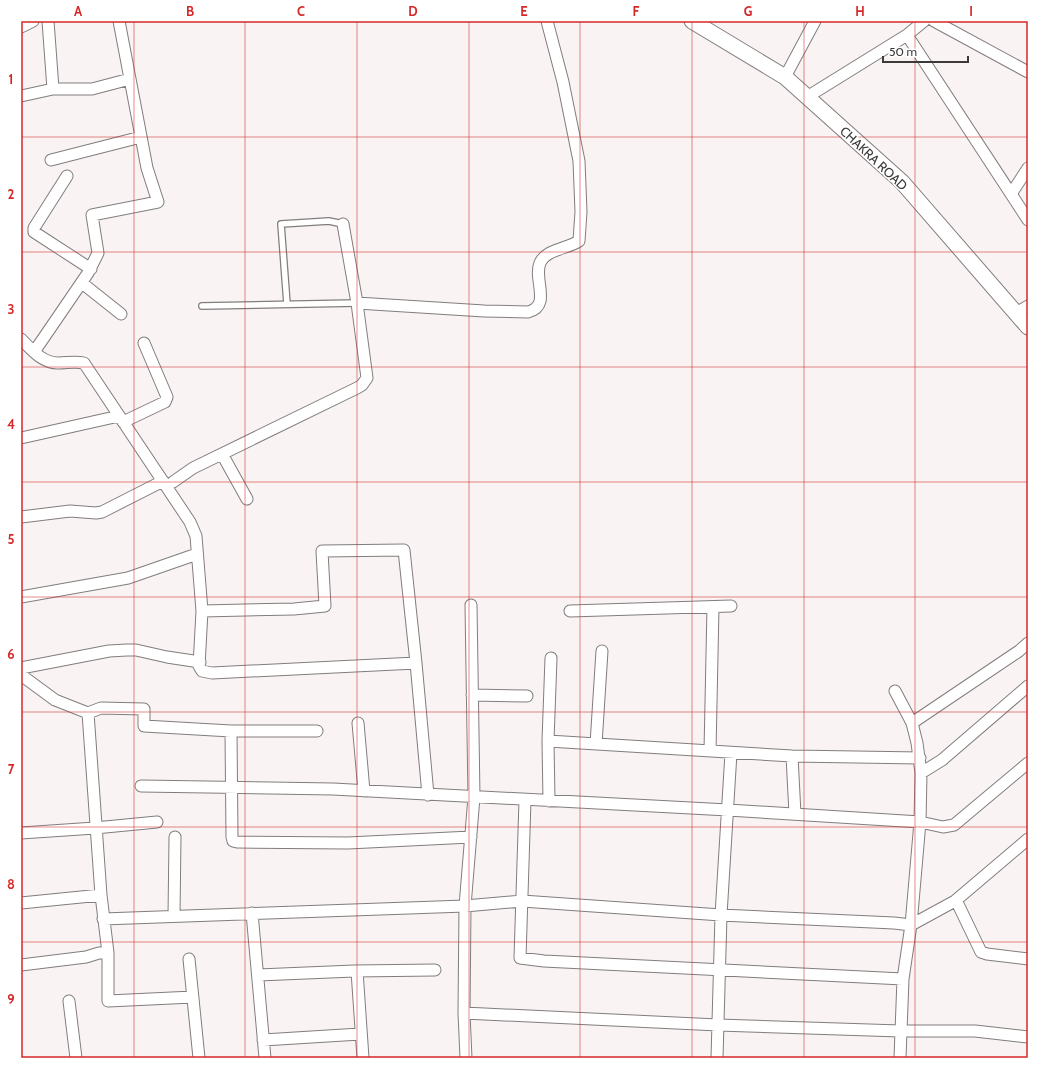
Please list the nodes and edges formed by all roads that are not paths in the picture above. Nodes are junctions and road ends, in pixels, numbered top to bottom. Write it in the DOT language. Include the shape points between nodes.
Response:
graph roads {
  1 [pos="33,21"];
  2 [pos="48,21"];
  3 [pos="119,21"];
  4 [pos="547,21"];
  5 [pos="692,21"];
  6 [pos="815,21"];
  7 [pos="924,21"];
  8 [pos="934,21"];
  9 [pos="21,27"];
  10 [pos="907,35"];
  11 [pos="1028,72"];
  12 [pos="785,77"];
  13 [pos="130,79"];
  14 [pos="53,89"];
  15 [pos="21,96"];
  16 [pos="807,97"];
  17 [pos="142,137"];
  18 [pos="51,160"];
  19 [pos="1028,168"];
  20 [pos="67,176"];
  21 [pos="1011,194"];
  22 [pos="1028,220"];
  23 [pos="343,224"];
  24 [pos="91,269"];
  25 [pos="82,283"];
  26 [pos="357,303"];
  27 [pos="287,304"];
  28 [pos="202,306"];
  29 [pos="1022,310"];
  30 [pos="121,314"];
  31 [pos="1028,327"];
  32 [pos="21,339"];
  33 [pos="144,343"];
  34 [pos="34,352"];
  35 [pos="121,419"];
  36 [pos="21,438"];
  37 [pos="222,454"];
  38 [pos="168,481"];
  39 [pos="247,499"];
  40 [pos="21,517"];
  41 [pos="197,554"];
  42 [pos="21,597"];
  43 [pos="471,604"];
  44 [pos="731,606"];
  45 [pos="713,607"];
  46 [pos="202,611"];
  47 [pos="570,611"];
  48 [pos="1028,643"];
  49 [pos="602,651"];
  50 [pos="552,658"];
  51 [pos="200,662"];
  52 [pos="416,663"];
  53 [pos="21,668"];
  54 [pos="21,675"];
  55 [pos="1028,686"];
  56 [pos="895,691"];
  57 [pos="472,695"];
  58 [pos="527,696"];
  59 [pos="88,712"];
  60 [pos="358,723"];
  61 [pos="912,723"];
  62 [pos="231,731"];
  63 [pos="317,731"];
  64 [pos="548,741"];
  65 [pos="596,744"];
  66 [pos="710,751"];
  67 [pos="731,753"];
  68 [pos="792,756"];
  69 [pos="920,758"];
  70 [pos="1028,763"];
  71 [pos="921,773"];
  72 [pos="141,786"];
  73 [pos="231,788"];
  74 [pos="364,791"];
  75 [pos="428,794"];
  76 [pos="474,797"];
  77 [pos="525,800"];
  78 [pos="549,801"];
  79 [pos="728,810"];
  80 [pos="796,814"];
  81 [pos="157,822"];
  82 [pos="920,822"];
  83 [pos="95,828"];
  84 [pos="21,833"];
  85 [pos="175,837"];
  86 [pos="471,837"];
  87 [pos="1028,839"];
  88 [pos="101,896"];
  89 [pos="956,900"];
  90 [pos="522,901"];
  91 [pos="21,902"];
  92 [pos="465,906"];
  93 [pos="252,913"];
  94 [pos="721,915"];
  95 [pos="174,916"];
  96 [pos="103,919"];
  97 [pos="911,925"];
  98 [pos="108,953"];
  99 [pos="189,958"];
  100 [pos="1028,959"];
  101 [pos="21,965"];
  102 [pos="435,970"];
  103 [pos="719,970"];
  104 [pos="357,971"];
  105 [pos="258,975"];
  106 [pos="903,980"];
  107 [pos="193,997"];
  108 [pos="69,1000"];
  109 [pos="464,1013"];
  110 [pos="718,1025"];
  111 [pos="900,1031"];
  112 [pos="360,1034"];
  113 [pos="1028,1037"];
  114 [pos="263,1040"];
  115 [pos="76,1058"];
  116 [pos="199,1058"];
  117 [pos="265,1058"];
  118 [pos="363,1058"];
  119 [pos="466,1058"];
  120 [pos="717,1058"];
  121 [pos="900,1058"];
  1 -- 9 [label="street"];
  2 -- 14 [label="street"];
  3 -- 13 [label="street"];
  4 -- 26 [label="street" via="563,82 579,161 580,212 579,241 546,255 540,263 539,306 528,312"];
  5 -- 12 [label="main road, CHAKRA ROAD"];
  6 -- 12 [label="street"];
  7 -- 10 [label="street"];
  8 -- 11 [label="street"];
  10 -- 16 [label="street"];
  10 -- 21 [label="street"];
  12 -- 16 [label="main road, CHAKRA ROAD"];
  13 -- 14 [label="street" via="92,89"];
  13 -- 17 [label="street"];
  14 -- 15 [label="street"];
  16 -- 29 [label="main road, CHAKRA ROAD" via="902,182"];
  17 -- 18 [label="street"];
  17 -- 24 [label="street" via="147,168 158,202 92,215 98,253"];
  19 -- 21 [label="street"];
  20 -- 24 [label="street" via="34,228 34,232"];
  21 -- 22 [label="street"];
  23 -- 26 [label="street"];
  23 -- 27 [label="lane" via="329,221 281,224"];
  24 -- 25 [label="street"];
  25 -- 30 [label="street"];
  25 -- 34 [label="street"];
  26 -- 27 [label="lane"];
  26 -- 37 [label="street" via="367,378 362,385"];
  27 -- 28 [label="lane"];
  29 -- 31 [label="main road, CHAKRA ROAD"];
  32 -- 34 [label="street"];
  33 -- 35 [label="street" via="167,397 166,402"];
  34 -- 35 [label="street" via="53,363 84,363"];
  35 -- 36 [label="street"];
  35 -- 38 [label="street"];
  37 -- 38 [label="street"];
  37 -- 39 [label="street"];
  38 -- 40 [label="street" via="102,512 70,511"];
  38 -- 41 [label="street" via="194,529"];
  41 -- 42 [label="street" via="128,578"];
  41 -- 46 [label="street"];
  43 -- 57 [label="street"];
  44 -- 45 [label="street"];
  45 -- 47 [label="street"];
  45 -- 66 [label="street"];
  46 -- 51 [label="street"];
  46 -- 52 [label="street" via="325,606 322,551 404,550"];
  48 -- 61 [label="street"];
  49 -- 65 [label="street"];
  50 -- 64 [label="street"];
  51 -- 52 [label="street" via="202,671 212,673"];
  51 -- 53 [label="street" via="127,650 109,651"];
  52 -- 75 [label="street"];
  54 -- 59 [label="street" via="55,700"];
  55 -- 71 [label="street" via="942,760"];
  56 -- 61 [label="street"];
  57 -- 58 [label="street"];
  57 -- 76 [label="street"];
  59 -- 62 [label="street" via="101,708 144,709 144,726"];
  59 -- 83 [label="street"];
  60 -- 74 [label="street"];
  61 -- 69 [label="street"];
  62 -- 63 [label="street"];
  62 -- 73 [label="street"];
  64 -- 65 [label="street"];
  64 -- 78 [label="street"];
  65 -- 66 [label="street"];
  66 -- 67 [label="street"];
  67 -- 68 [label="street"];
  67 -- 79 [label="street"];
  68 -- 69 [label="street"];
  68 -- 80 [label="street"];
  69 -- 71 [label="street"];
  70 -- 82 [label="street" via="954,825 943,827"];
  71 -- 82 [label="street"];
  72 -- 73 [label="street"];
  73 -- 74 [label="street"];
  73 -- 86 [label="street" via="232,837 233,841 237,842 348,843"];
  74 -- 75 [label="street"];
  75 -- 76 [label="street"];
  76 -- 77 [label="street"];
  76 -- 86 [label="street"];
  77 -- 78 [label="street"];
  77 -- 90 [label="street"];
  78 -- 79 [label="street"];
  79 -- 80 [label="street"];
  79 -- 94 [label="street"];
  80 -- 82 [label="street"];
  81 -- 83 [label="street"];
  82 -- 97 [label="street"];
  83 -- 84 [label="street"];
  83 -- 88 [label="street"];
  85 -- 95 [label="street"];
  86 -- 92 [label="street"];
  87 -- 89 [label="street"];
  88 -- 91 [label="street"];
  88 -- 96 [label="street"];
  89 -- 97 [label="street"];
  89 -- 100 [label="street" via="981,952"];
  90 -- 92 [label="street"];
  90 -- 94 [label="street"];
  90 -- 103 [label="street" via="520,958"];
  92 -- 93 [label="street"];
  92 -- 109 [label="street"];
  93 -- 95 [label="street"];
  93 -- 105 [label="street"];
  94 -- 97 [label="street"];
  94 -- 103 [label="street"];
  95 -- 96 [label="street"];
  96 -- 98 [label="street"];
  97 -- 106 [label="street"];
  98 -- 101 [label="street"];
  98 -- 107 [label="street" via="108,1001"];
  99 -- 107 [label="street"];
  102 -- 104 [label="street"];
  103 -- 106 [label="street"];
  103 -- 110 [label="street"];
  104 -- 105 [label="street"];
  104 -- 112 [label="street"];
  105 -- 114 [label="street"];
  106 -- 111 [label="street"];
  107 -- 116 [label="street"];
  108 -- 115 [label="street"];
  109 -- 110 [label="street"];
  109 -- 119 [label="street"];
  110 -- 111 [label="street"];
  110 -- 120 [label="street"];
  111 -- 113 [label="street" via="975,1032"];
  111 -- 121 [label="street"];
  112 -- 114 [label="street"];
  112 -- 118 [label="street"];
  114 -- 117 [label="street"];
}
